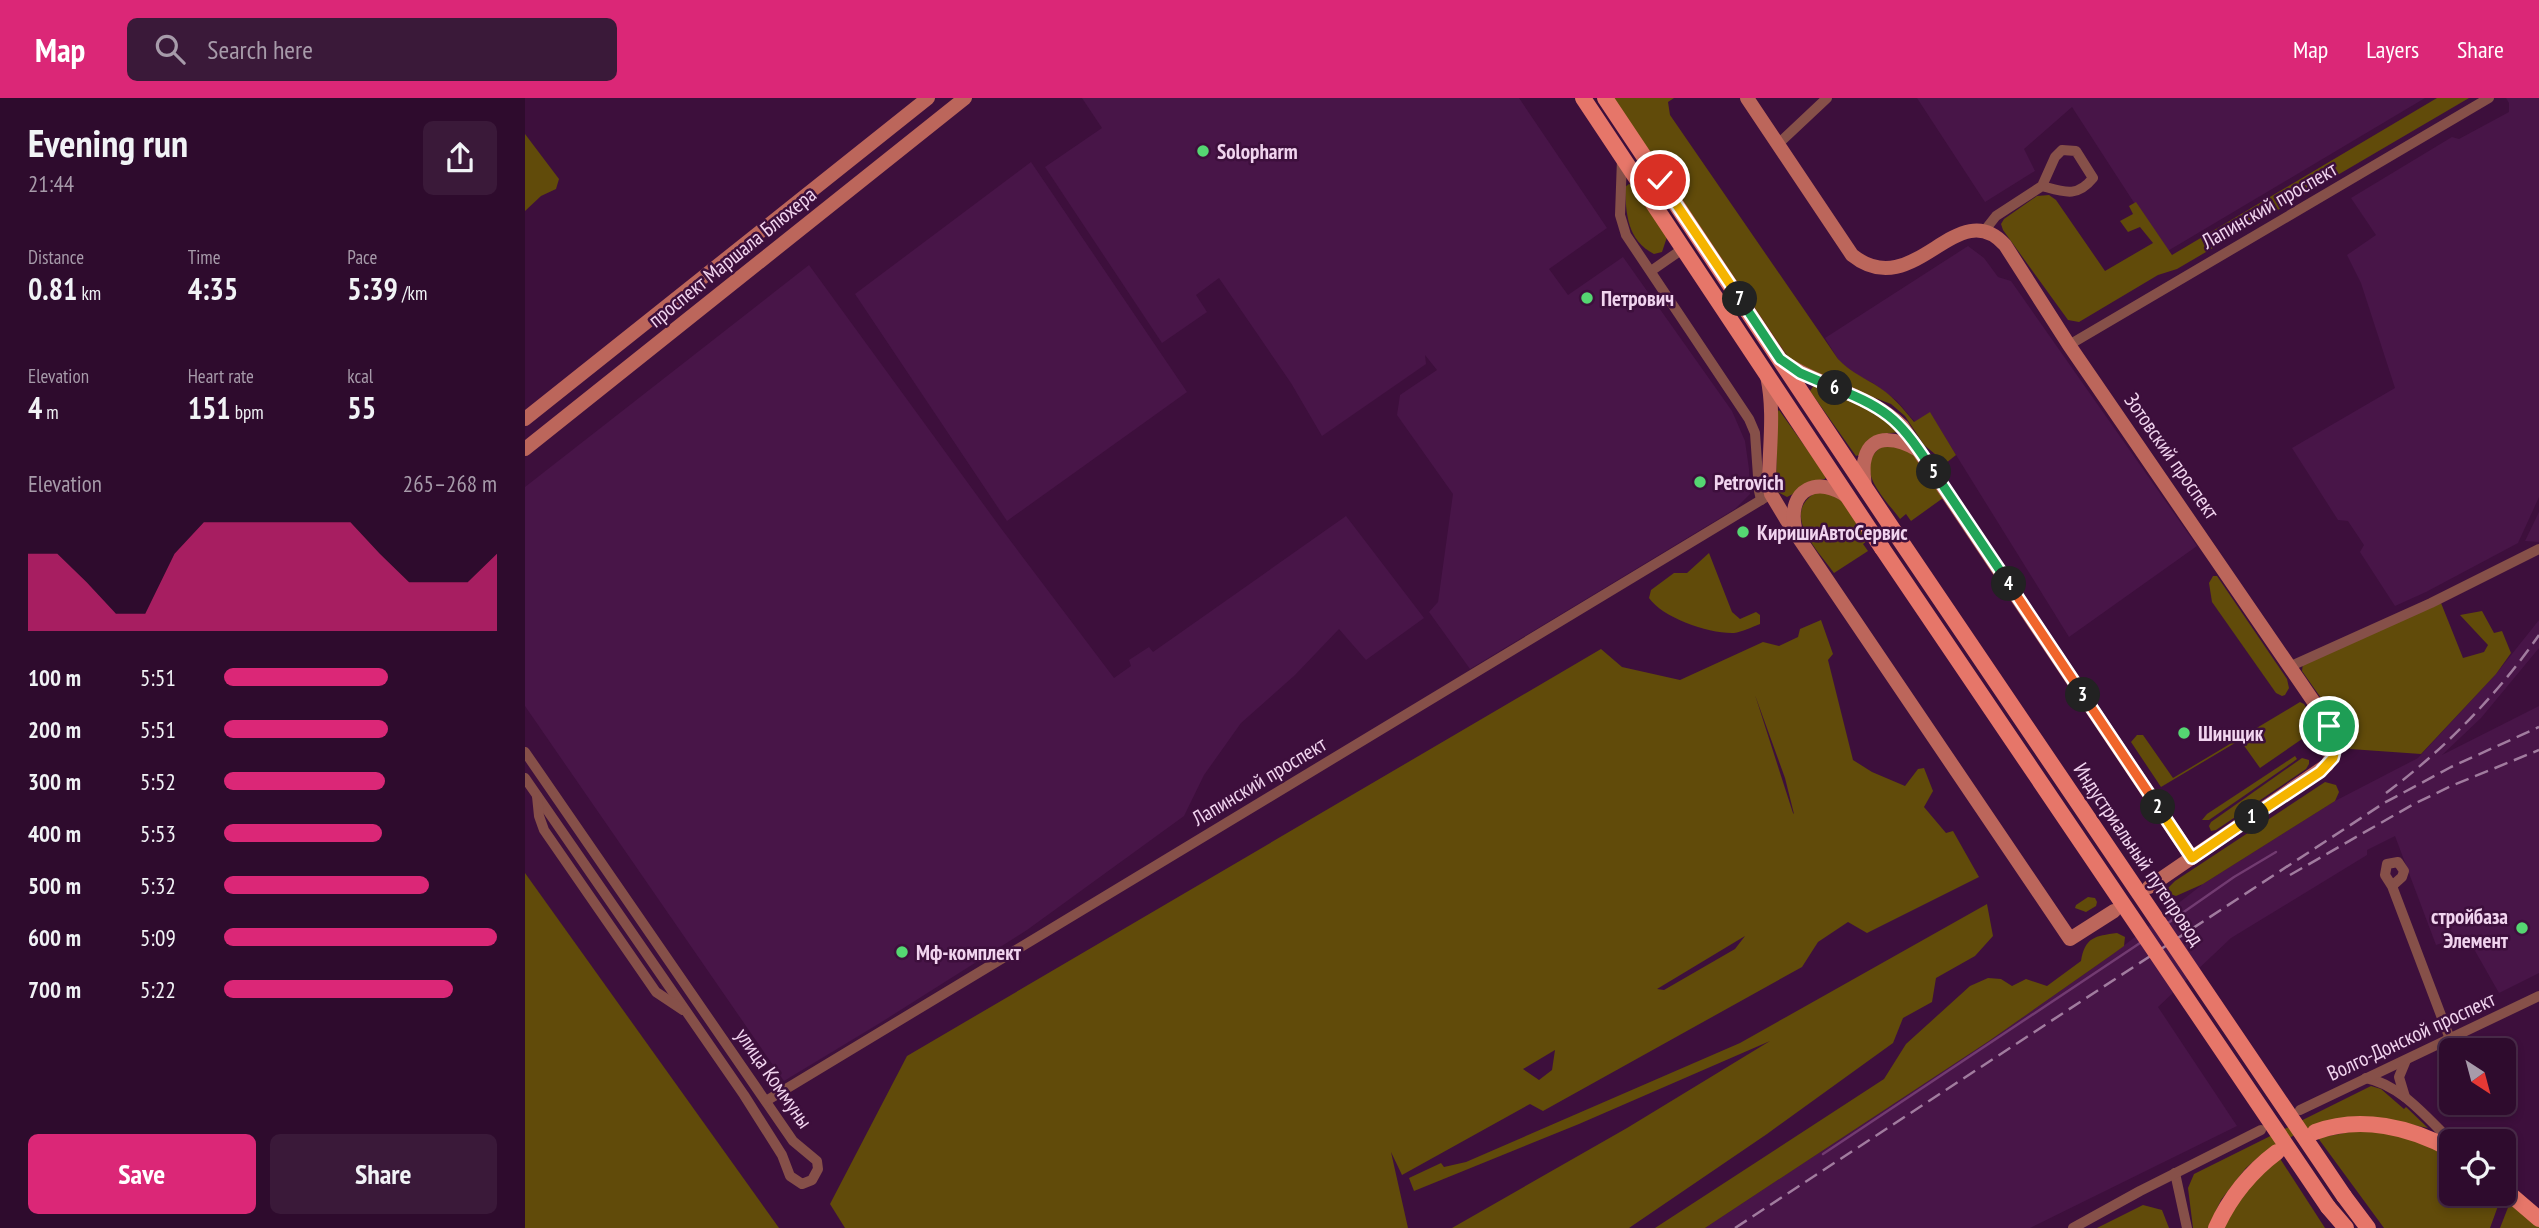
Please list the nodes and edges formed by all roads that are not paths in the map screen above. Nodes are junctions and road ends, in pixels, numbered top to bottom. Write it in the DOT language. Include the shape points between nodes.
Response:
graph roads {
  1 [pos="928,98"];
  2 [pos="965,98"];
  3 [pos="1583,98"];
  4 [pos="1605,98"];
  5 [pos="1747,98"];
  6 [pos="1827,98"];
  7 [pos="2489,98"];
  8 [pos="1778,144"];
  9 [pos="1622,157"];
  10 [pos="2042,186"];
  11 [pos="1985,230"];
  12 [pos="1683,248"];
  13 [pos="1651,271"];
  14 [pos="2069,345"];
  15 [pos="1780,359"];
  16 [pos="1765,368"];
  17 [pos="525,419"];
  18 [pos="525,449"];
  19 [pos="1921,453"];
  20 [pos="1865,486"];
  21 [pos="1766,497"];
  22 [pos="1849,498"];
  23 [pos="1796,533"];
  24 [pos="2539,549"];
  25 [pos="2291,666"];
  26 [pos="525,752"];
  27 [pos="525,778"];
  28 [pos="2192,858"];
  29 [pos="2392,886"];
  30 [pos="2149,887"];
  31 [pos="2114,911"];
  32 [pos="2539,996"];
  33 [pos="2450,1038"];
  34 [pos="2452,1038"];
  35 [pos="2439,1044"];
  36 [pos="2406,1060"];
  37 [pos="2365,1078"];
  38 [pos="2405,1098"];
  39 [pos="766,1101"];
  40 [pos="2300,1110"];
  41 [pos="2262,1130"];
  42 [pos="2439,1130"];
  43 [pos="2315,1132"];
  44 [pos="2439,1144"];
  45 [pos="2277,1152"];
  46 [pos="2175,1173"];
  47 [pos="2516,1199"];
  48 [pos="2328,1207"];
  49 [pos="2539,1219"];
  50 [pos="2073,1228"];
  51 [pos="2187,1228"];
  52 [pos="2215,1228"];
  53 [pos="2339,1228"];
  54 [pos="2346,1228"];
  55 [pos="2368,1228"];
  1 -- 17 [label="street, проспект Маршала Блюхера"];
  2 -- 18 [label="street, проспект Маршала Блюхера"];
  3 -- 9 [label="main road, Индустриальный путепровод"];
  4 -- 15 [label="main road, Индустриальный путепровод"];
  5 -- 8 [label="street"];
  6 -- 8 [label="street"];
  7 -- 14 [label="street, Лапинский проспект"];
  8 -- 11 [label="street" via="1852,255 1871,267 1893,269 1964,232"];
  9 -- 12 [label="main road, Индустриальный путепровод"];
  9 -- 13 [label="street" via="1622,225"];
  10 -- 10 [label="street" via="2074,192 2093,177 2076,151 2062,150"];
  10 -- 11 [label="street" via="1996,215"];
  11 -- 14 [label="street, Зотовский проспект" via="2004,245"];
  12 -- 13 [label="street"];
  12 -- 16 [label="main road, Индустриальный путепровод"];
  13 -- 21 [label="street" via="1737,398 1755,433 1759,491"];
  14 -- 25 [label="street, Зотовский проспект"];
  15 -- 19 [label="street" via="1800,373 1889,413"];
  15 -- 20 [label="main road, Индустриальный путепровод"];
  16 -- 21 [label="street" via="1771,397"];
  16 -- 22 [label="main road, Индустриальный путепровод"];
  19 -- 20 [label="street" via="1903,442 1881,440 1865,455"];
  19 -- 28 [label="street"];
  20 -- 55 [label="main road, Индустриальный путепровод, bridge"];
  21 -- 23 [label="street"];
  21 -- 39 [label="street, Лапинский проспект"];
  22 -- 23 [label="street" via="1826,486 1804,491 1794,510"];
  22 -- 48 [label="main road, Индустриальный путепровод, bridge"];
  23 -- 31 [label="street" via="2070,939"];
  24 -- 25 [label="street"];
  25 -- 28 [label="street, Зотовский проспект" via="2321,711 2335,750 2327,765"];
  26 -- 39 [label="street, улица Коммуны"];
  27 -- 39 [label="street, улица Коммуны" via="782,1155 790,1177 802,1184 812,1180 817,1161 797,1146"];
  28 -- 30 [label="street, Зотовский проспект"];
  29 -- 33 [label="street"];
  32 -- 34 [label="street, Волго-Донской проспект"];
  35 -- 36 [label="street, Волго-Донской проспект"];
  36 -- 37 [label="street, Волго-Донской проспект"];
  36 -- 38 [label="street" via="2399,1077"];
  37 -- 38 [label="street" via="2386,1084"];
  37 -- 40 [label="street, Волго-Донской проспект"];
  38 -- 42 [label="street"];
  41 -- 46 [label="street"];
  43 -- 44 [label="main road" via="2378,1125 2412,1132"];
  45 -- 52 [label="main road" via="2247,1177"];
  46 -- 50 [label="street"];
  46 -- 51 [label="street"];
  47 -- 49 [label="main road"];
  48 -- 53 [label="main road"];
  48 -- 54 [label="main road"];
}
